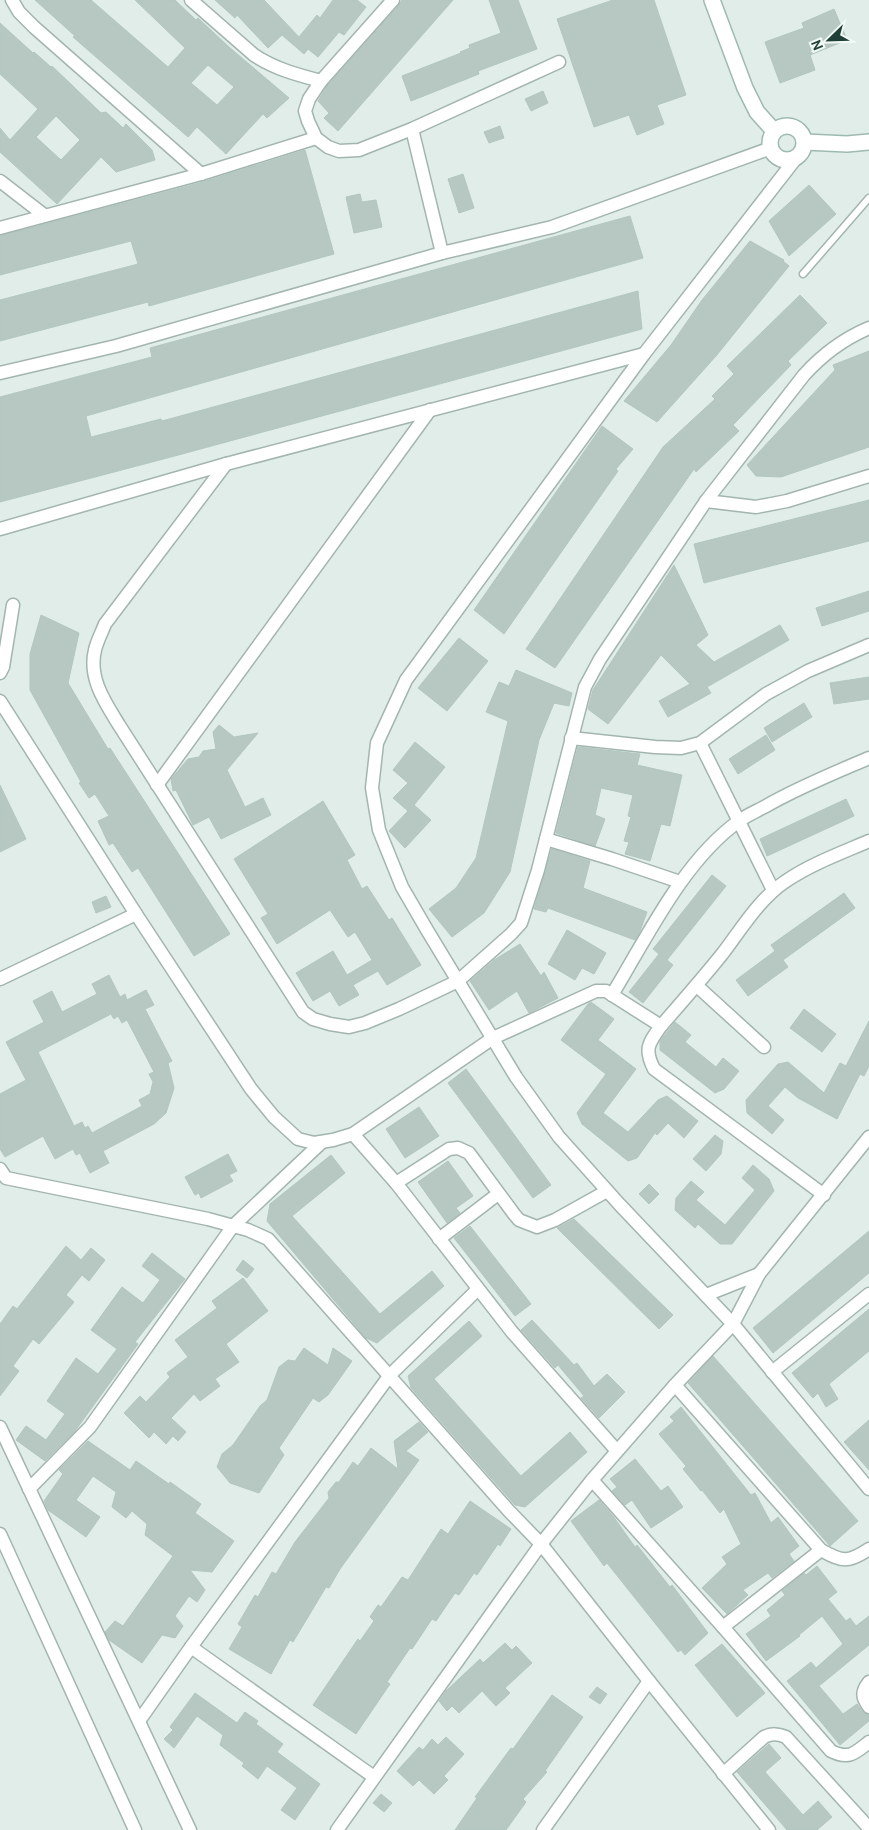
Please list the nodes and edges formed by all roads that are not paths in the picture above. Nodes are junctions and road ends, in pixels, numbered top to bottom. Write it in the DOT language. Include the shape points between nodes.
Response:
graph roads {
  1 [pos="12,0"];
  2 [pos="191,0"];
  3 [pos="393,0"];
  4 [pos="712,0"];
  5 [pos="559,62"];
  6 [pos="321,81"];
  7 [pos="412,129"];
  8 [pos="774,131"];
  9 [pos="316,138"];
  10 [pos="805,142"];
  11 [pos="869,142"];
  12 [pos="771,148"];
  13 [pos="797,157"];
  14 [pos="201,174"];
  15 [pos="0,181"];
  16 [pos="869,198"];
  17 [pos="44,215"];
  18 [pos="0,228"];
  19 [pos="442,253"];
  20 [pos="803,274"];
  21 [pos="869,328"];
  22 [pos="644,354"];
  23 [pos="0,373"];
  24 [pos="430,410"];
  25 [pos="226,464"];
  26 [pos="869,476"];
  27 [pos="706,501"];
  28 [pos="0,528"];
  29 [pos="13,605"];
  30 [pos="869,645"];
  31 [pos="0,673"];
  32 [pos="0,701"];
  33 [pos="571,738"];
  34 [pos="700,743"];
  35 [pos="869,758"];
  36 [pos="157,785"];
  37 [pos="739,821"];
  38 [pos="546,839"];
  39 [pos="869,841"];
  40 [pos="680,882"];
  41 [pos="774,890"];
  42 [pos="136,914"];
  43 [pos="0,979"];
  44 [pos="458,981"];
  45 [pos="697,986"];
  46 [pos="612,994"];
  47 [pos="661,1026"];
  48 [pos="493,1038"];
  49 [pos="764,1046"];
  50 [pos="353,1134"];
  51 [pos="869,1137"];
  52 [pos="322,1142"];
  53 [pos="2,1177"];
  54 [pos="396,1183"];
  55 [pos="607,1191"];
  56 [pos="498,1194"];
  57 [pos="824,1194"];
  58 [pos="233,1226"];
  59 [pos="439,1239"];
  60 [pos="759,1274"];
  61 [pos="477,1290"];
  62 [pos="869,1294"];
  63 [pos="706,1295"];
  64 [pos="733,1324"];
  65 [pos="772,1372"];
  66 [pos="390,1375"];
  67 [pos="675,1385"];
  68 [pos="0,1426"];
  69 [pos="617,1451"];
  70 [pos="592,1480"];
  71 [pos="868,1487"];
  72 [pos="29,1489"];
  73 [pos="0,1534"];
  74 [pos="542,1544"];
  75 [pos="869,1549"];
  76 [pos="821,1550"];
  77 [pos="5,1554"];
  78 [pos="723,1626"];
  79 [pos="191,1646"];
  80 [pos="649,1681"];
  81 [pos="869,1682"];
  82 [pos="869,1707"];
  83 [pos="139,1721"];
  84 [pos="869,1742"];
  85 [pos="723,1774"];
  86 [pos="374,1777"];
  87 [pos="869,1828"];
  88 [pos="135,1830"];
  89 [pos="190,1830"];
  90 [pos="337,1830"];
  91 [pos="543,1830"];
  92 [pos="770,1830"];
  1 -- 14 [label="street" via="34,27"];
  2 -- 6 [label="street" via="254,55 290,73"];
  3 -- 6 [label="street"];
  4 -- 8 [label="main road" via="745,88 757,112"];
  5 -- 7 [label="street"];
  6 -- 9 [label="street" via="306,107 306,116"];
  7 -- 9 [label="street" via="359,150 339,151"];
  7 -- 19 [label="street"];
  8 -- 10 [label="main road" via="785,125 791,126 801,132"];
  8 -- 12 [label="main road"];
  9 -- 14 [label="street"];
  10 -- 11 [label="main road"];
  10 -- 13 [label="main road"];
  12 -- 13 [label="main road" via="779,158 791,160"];
  12 -- 19 [label="street" via="552,227"];
  13 -- 22 [label="street"];
  14 -- 17 [label="street"];
  15 -- 17 [label="street"];
  16 -- 20 [label="lane"];
  17 -- 18 [label="street"];
  19 -- 23 [label="street" via="116,346"];
  21 -- 27 [label="street" via="846,338 819,358"];
  22 -- 24 [label="street"];
  22 -- 44 [label="street" via="406,680 378,743 372,788 379,830 402,887"];
  24 -- 25 [label="street"];
  24 -- 36 [label="street"];
  25 -- 28 [label="street"];
  25 -- 36 [label="street" via="105,624 95,649 94,676 102,697"];
  26 -- 27 [label="street" via="788,501 756,507"];
  27 -- 33 [label="street" via="600,660 585,687"];
  29 -- 31 [label="street"];
  30 -- 34 [label="street" via="808,671 766,694"];
  32 -- 42 [label="street"];
  33 -- 34 [label="street" via="655,748 681,748"];
  33 -- 38 [label="street"];
  34 -- 37 [label="street"];
  35 -- 37 [label="street" via="797,789"];
  36 -- 44 [label="street" via="294,1000 313,1019 349,1026 365,1023"];
  37 -- 40 [label="street" via="699,858"];
  37 -- 41 [label="street"];
  38 -- 40 [label="street"];
  38 -- 44 [label="street" via="521,923"];
  39 -- 41 [label="street" via="786,880"];
  40 -- 46 [label="street"];
  41 -- 45 [label="street"];
  42 -- 43 [label="street"];
  42 -- 52 [label="street" via="251,1089 298,1139"];
  44 -- 48 [label="street"];
  45 -- 47 [label="street"];
  45 -- 49 [label="street"];
  46 -- 47 [label="street"];
  46 -- 48 [label="street" via="599,990"];
  47 -- 57 [label="street" via="647,1052 654,1070"];
  48 -- 50 [label="street"];
  48 -- 55 [label="street" via="559,1137"];
  50 -- 52 [label="street"];
  50 -- 54 [label="street"];
  51 -- 57 [label="street"];
  52 -- 58 [label="street"];
  53 -- 58 [label="street"];
  54 -- 56 [label="street" via="449,1149 458,1148 469,1153"];
  54 -- 59 [label="street"];
  55 -- 56 [label="street" via="538,1227 520,1220"];
  55 -- 63 [label="street"];
  56 -- 59 [label="street"];
  57 -- 60 [label="street"];
  58 -- 66 [label="street" via="274,1244"];
  58 -- 72 [label="street" via="90,1427"];
  59 -- 61 [label="street"];
  60 -- 63 [label="street"];
  60 -- 64 [label="street"];
  61 -- 66 [label="street"];
  61 -- 69 [label="street"];
  62 -- 65 [label="street"];
  63 -- 64 [label="street"];
  64 -- 65 [label="street"];
  64 -- 67 [label="street"];
  65 -- 71 [label="street"];
  66 -- 74 [label="street"];
  66 -- 79 [label="street"];
  67 -- 69 [label="street"];
  67 -- 76 [label="street"];
  68 -- 72 [label="street"];
  69 -- 70 [label="street"];
  70 -- 74 [label="street"];
  70 -- 78 [label="street"];
  72 -- 83 [label="street"];
  73 -- 77 [label="street"];
  74 -- 80 [label="street"];
  74 -- 86 [label="street"];
  75 -- 76 [label="street" via="846,1560"];
  76 -- 78 [label="street"];
  77 -- 88 [label="street"];
  78 -- 84 [label="street" via="831,1751 847,1756"];
  79 -- 83 [label="street"];
  79 -- 86 [label="street"];
  80 -- 85 [label="street"];
  80 -- 91 [label="street"];
  81 -- 82 [label="street" via="862,1696"];
  83 -- 89 [label="street"];
  85 -- 87 [label="street" via="764,1738 770,1735 786,1737"];
  85 -- 92 [label="street"];
  86 -- 90 [label="street"];
}
